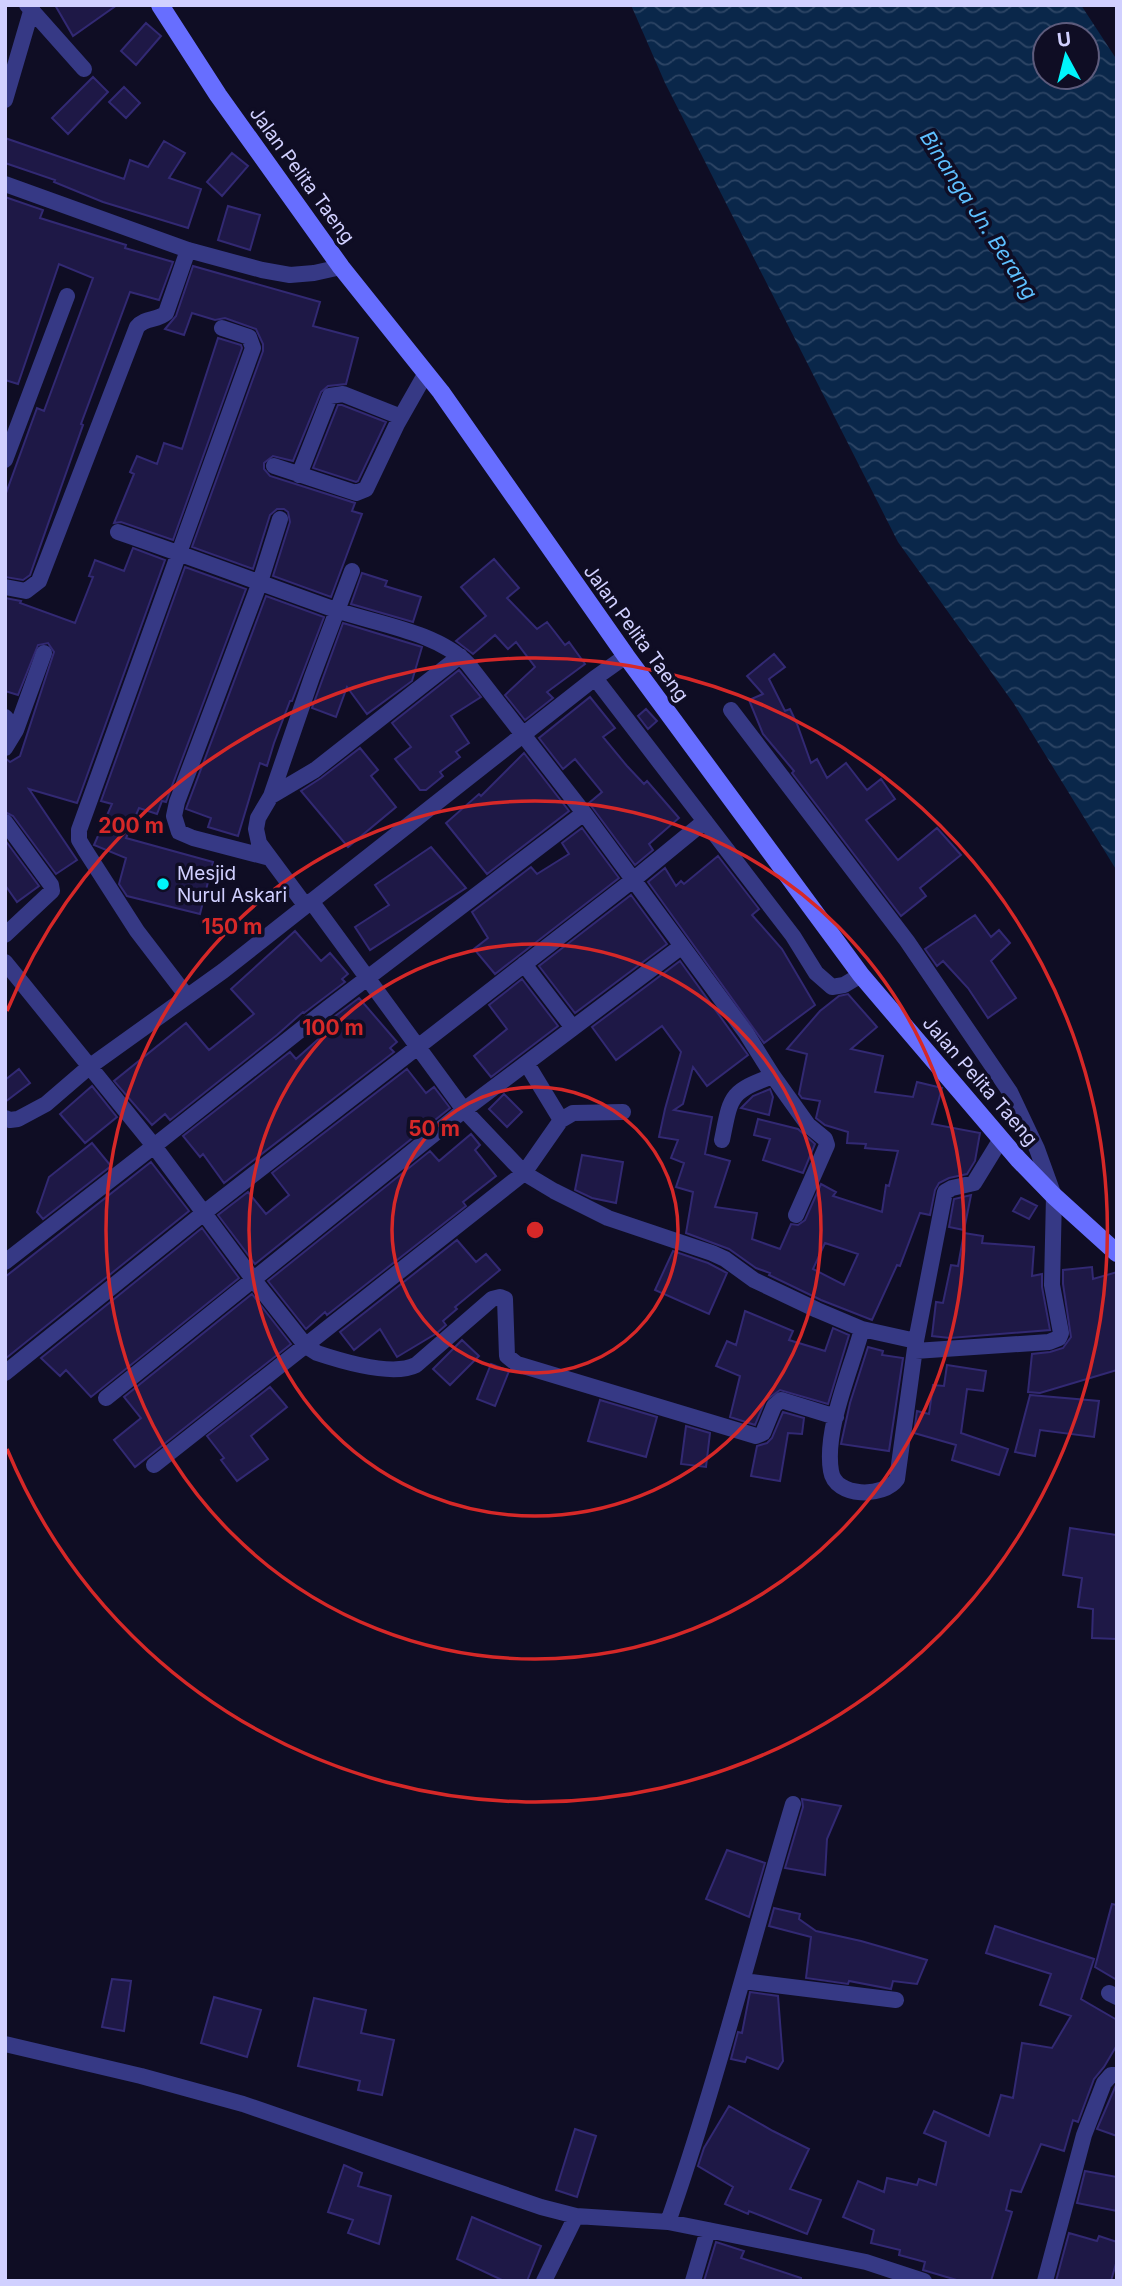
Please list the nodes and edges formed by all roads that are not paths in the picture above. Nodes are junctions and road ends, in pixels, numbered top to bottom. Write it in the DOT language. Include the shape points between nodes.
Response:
graph roads {
  1 [pos="160,5"];
  2 [pos="30,7"];
  3 [pos="85,69"];
  4 [pos="5,100"];
  5 [pos="5,184"];
  6 [pos="188,250"];
  7 [pos="341,267"];
  8 [pos="67,296"];
  9 [pos="222,328"];
  10 [pos="426,373"];
  11 [pos="401,417"];
  12 [pos="5,460"];
  13 [pos="274,466"];
  14 [pos="299,475"];
  15 [pos="280,519"];
  16 [pos="118,532"];
  17 [pos="178,553"];
  18 [pos="352,571"];
  19 [pos="260,582"];
  20 [pos="5,587"];
  21 [pos="337,610"];
  22 [pos="44,653"];
  23 [pos="460,656"];
  24 [pos="626,656"];
  25 [pos="595,678"];
  26 [pos="731,710"];
  27 [pos="11,724"];
  28 [pos="523,734"];
  29 [pos="5,748"];
  30 [pos="271,796"];
  31 [pos="584,813"];
  32 [pos="705,821"];
  33 [pos="5,822"];
  34 [pos="270,858"];
  35 [pos="633,880"];
  36 [pos="308,903"];
  37 [pos="5,934"];
  38 [pos="682,946"];
  39 [pos="5,962"];
  40 [pos="524,964"];
  41 [pos="861,975"];
  42 [pos="366,979"];
  43 [pos="186,995"];
  44 [pos="573,1028"];
  45 [pos="417,1048"];
  46 [pos="527,1064"];
  47 [pos="89,1067"];
  48 [pos="773,1076"];
  49 [pos="464,1111"];
  50 [pos="623,1112"];
  51 [pos="5,1118"];
  52 [pos="561,1120"];
  53 [pos="1001,1139"];
  54 [pos="722,1140"];
  55 [pos="154,1146"];
  56 [pos="524,1173"];
  57 [pos="1054,1196"];
  58 [pos="205,1212"];
  59 [pos="796,1215"];
  60 [pos="1117,1253"];
  61 [pos="5,1262"];
  62 [pos="253,1279"];
  63 [pos="862,1329"];
  64 [pos="306,1346"];
  65 [pos="916,1346"];
  66 [pos="5,1373"];
  67 [pos="106,1398"];
  68 [pos="836,1417"];
  69 [pos="154,1465"];
  70 [pos="793,1804"];
  71 [pos="743,1981"];
  72 [pos="896,2000"];
  73 [pos="5,2044"];
  74 [pos="1117,2063"];
  75 [pos="1112,2076"];
  76 [pos="576,2216"];
  77 [pos="667,2222"];
  78 [pos="708,2230"];
  79 [pos="544,2281"];
  80 [pos="693,2281"];
  81 [pos="923,2281"];
  82 [pos="1045,2281"];
  1 -- 7 [label="street, Jalan Pelita Taeng"];
  2 -- 3 [label="street"];
  2 -- 4 [label="street"];
  5 -- 6 [label="street"];
  6 -- 7 [label="street" via="290,275"];
  6 -- 20 [label="street" via="166,313 137,327 39,582 26,591"];
  7 -- 10 [label="street, Jalan Pelita Taeng"];
  8 -- 12 [label="street"];
  9 -- 17 [label="street" via="248,337 253,348"];
  10 -- 11 [label="street"];
  10 -- 24 [label="street, Jalan Pelita Taeng"];
  11 -- 14 [label="street" via="361,493"];
  11 -- 14 [label="street" via="343,394 330,396"];
  13 -- 14 [label="street"];
  15 -- 19 [label="street"];
  16 -- 17 [label="street"];
  17 -- 19 [label="street"];
  17 -- 43 [label="street" via="79,840 137,931"];
  18 -- 21 [label="street"];
  19 -- 21 [label="street"];
  19 -- 34 [label="street" via="174,816 179,832"];
  21 -- 23 [label="street" via="436,642"];
  21 -- 30 [label="street"];
  22 -- 27 [label="street"];
  23 -- 28 [label="street"];
  23 -- 30 [label="street" via="315,769"];
  24 -- 25 [label="street"];
  24 -- 41 [label="street, Jalan Pelita Taeng"];
  25 -- 28 [label="street"];
  25 -- 32 [label="street"];
  26 -- 57 [label="street" via="907,941 1010,1092"];
  27 -- 29 [label="street"];
  28 -- 31 [label="street"];
  28 -- 36 [label="street"];
  30 -- 34 [label="street" via="256,829"];
  31 -- 35 [label="street"];
  31 -- 42 [label="street"];
  32 -- 35 [label="street"];
  32 -- 41 [label="street" via="823,981 832,987"];
  33 -- 37 [label="street" via="52,891"];
  34 -- 36 [label="street"];
  35 -- 38 [label="street"];
  35 -- 40 [label="street"];
  36 -- 42 [label="street"];
  36 -- 43 [label="street"];
  38 -- 44 [label="street"];
  38 -- 48 [label="street"];
  39 -- 47 [label="street"];
  40 -- 44 [label="street"];
  40 -- 45 [label="street"];
  41 -- 53 [label="street, Jalan Pelita Taeng"];
  42 -- 45 [label="street"];
  42 -- 55 [label="street"];
  43 -- 47 [label="street"];
  44 -- 46 [label="street"];
  45 -- 49 [label="street"];
  45 -- 58 [label="street"];
  46 -- 49 [label="street"];
  46 -- 52 [label="street"];
  47 -- 51 [label="street" via="46,1104 18,1119"];
  47 -- 55 [label="street"];
  48 -- 54 [label="street" via="743,1087 735,1095"];
  48 -- 59 [label="street" via="827,1145"];
  49 -- 56 [label="street"];
  49 -- 62 [label="street"];
  50 -- 52 [label="street" via="573,1113"];
  52 -- 56 [label="street"];
  53 -- 57 [label="street, Jalan Pelita Taeng"];
  53 -- 65 [label="street" via="974,1183 945,1192"];
  55 -- 58 [label="street"];
  55 -- 61 [label="street"];
  56 -- 63 [label="street" via="608,1218 725,1259 754,1280"];
  56 -- 64 [label="street"];
  57 -- 60 [label="street, Jalan Pelita Taeng"];
  57 -- 65 [label="street" via="1052,1266 1059,1338"];
  58 -- 62 [label="street"];
  58 -- 66 [label="street"];
  62 -- 64 [label="street"];
  62 -- 67 [label="street"];
  63 -- 65 [label="street"];
  63 -- 68 [label="street"];
  64 -- 68 [label="street" via="363,1365 410,1368 500,1297 507,1307 507,1356 517,1364 756,1436 764,1433 781,1400"];
  64 -- 69 [label="street"];
  65 -- 68 [label="street" via="893,1485 866,1493 839,1486 831,1472 829,1450"];
  70 -- 71 [label="street"];
  71 -- 72 [label="street"];
  71 -- 77 [label="street"];
  73 -- 76 [label="street" via="243,2104"];
  74 -- 75 [label="street"];
  75 -- 82 [label="street" via="1084,2135"];
  76 -- 77 [label="street"];
  76 -- 79 [label="street"];
  77 -- 78 [label="street"];
  78 -- 80 [label="street"];
  78 -- 81 [label="street" via="866,2262"];
}
